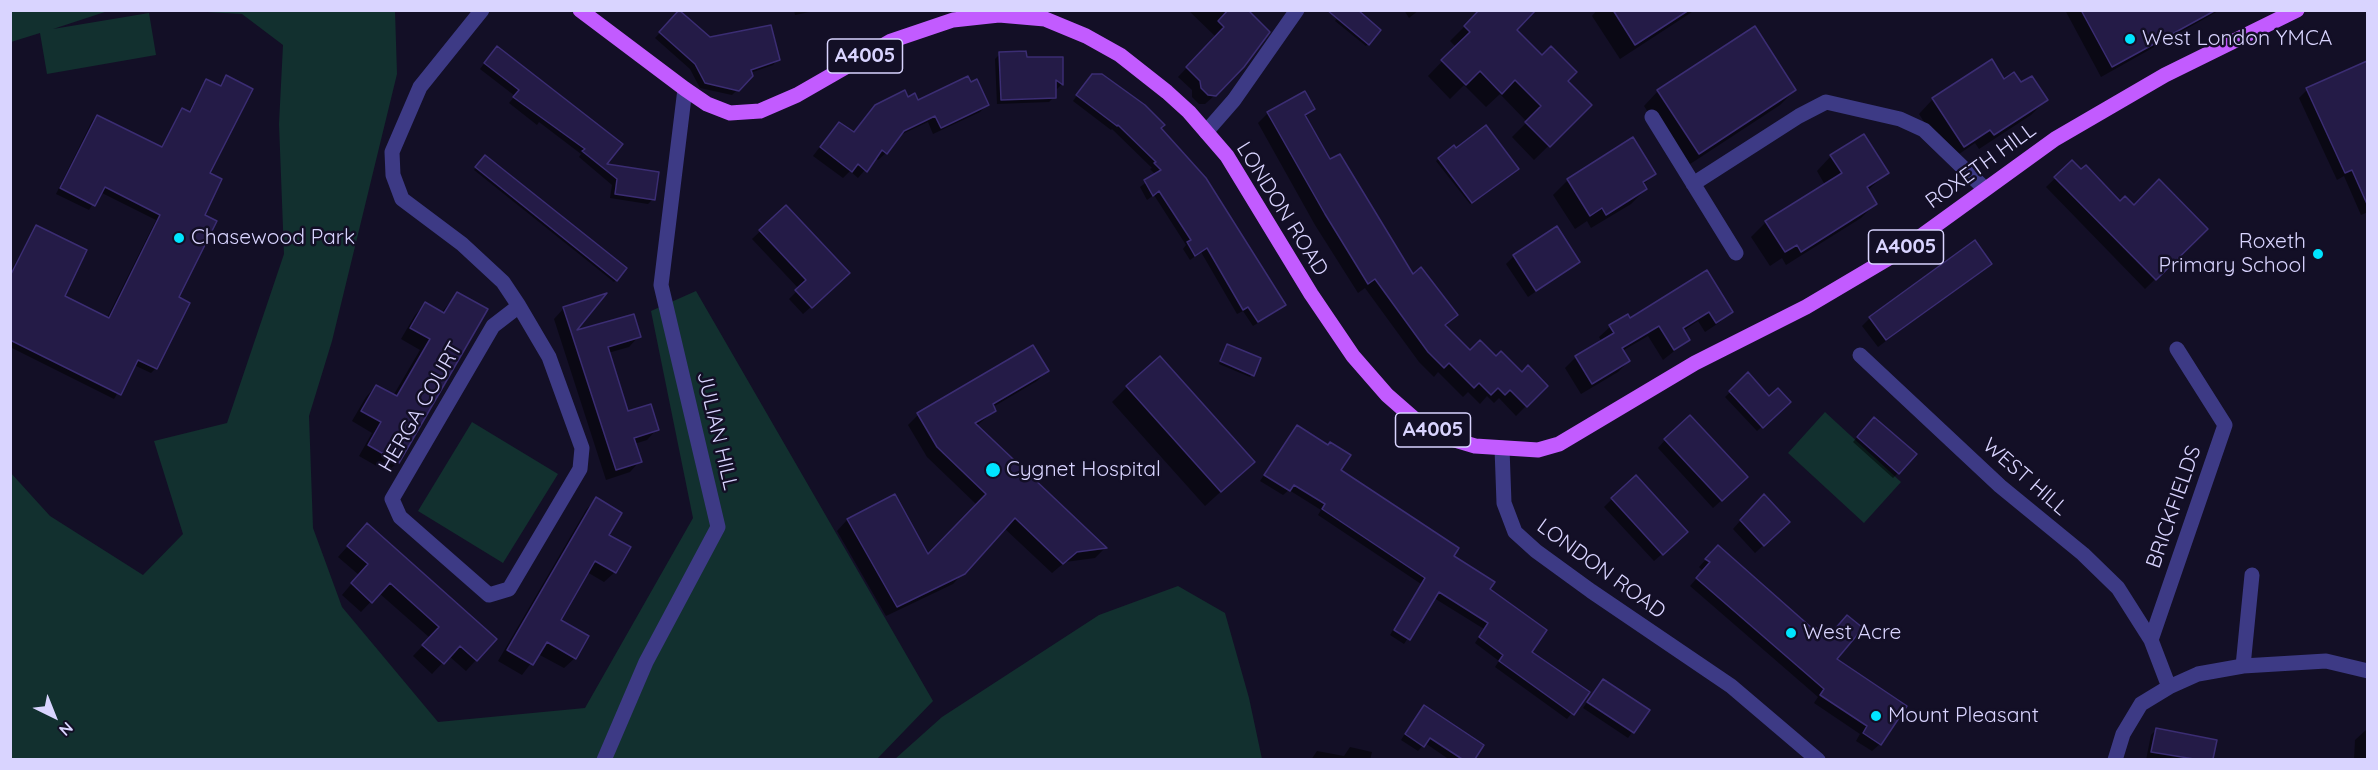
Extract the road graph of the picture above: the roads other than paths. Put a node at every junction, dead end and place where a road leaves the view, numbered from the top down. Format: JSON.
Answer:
{"nodes":[{"id":1,"x":482,"y":10,"type":"edge"},
{"id":2,"x":580,"y":10,"type":"edge"},
{"id":3,"x":1297,"y":10,"type":"edge"},
{"id":4,"x":2297,"y":10,"type":"edge"},
{"id":5,"x":685,"y":89,"type":"junction"},
{"id":6,"x":1652,"y":117,"type":"dead end"},
{"id":7,"x":1206,"y":132,"type":"junction"},
{"id":8,"x":1693,"y":184,"type":"junction"},
{"id":9,"x":1985,"y":189,"type":"junction"},
{"id":10,"x":1736,"y":253,"type":"dead end"},
{"id":11,"x":519,"y":306,"type":"junction"},
{"id":12,"x":2177,"y":349,"type":"dead end"},
{"id":13,"x":1860,"y":355,"type":"dead end"},
{"id":14,"x":1502,"y":448,"type":"junction"},
{"id":15,"x":2252,"y":575,"type":"dead end"},
{"id":16,"x":2151,"y":640,"type":"junction"},
{"id":17,"x":2243,"y":666,"type":"junction"},
{"id":18,"x":2367,"y":671,"type":"edge"},
{"id":19,"x":2169,"y":687,"type":"junction"},
{"id":20,"x":604,"y":759,"type":"edge"},
{"id":21,"x":1818,"y":759,"type":"edge"},
{"id":22,"x":2115,"y":759,"type":"edge"}],
"edges":[{"from":1,"to":11,"type":"street","name":"HERGA COURT"},
{"from":2,"to":5,"type":"main road","number":"A4005"},
{"from":3,"to":7,"type":"street"},
{"from":4,"to":9,"type":"main road","name":"ROXETH HILL","number":"A4005"},
{"from":5,"to":7,"type":"main road","name":"LONDON ROAD","number":"A4005"},
{"from":5,"to":20,"type":"street","name":"JULIAN HILL"},
{"from":6,"to":8,"type":"street"},
{"from":7,"to":14,"type":"main road","name":"LONDON ROAD","number":"A4005"},
{"from":8,"to":9,"type":"street"},
{"from":8,"to":10,"type":"street"},
{"from":9,"to":14,"type":"main road","name":"ROXETH HILL","number":"A4005"},
{"from":11,"to":11,"type":"street","name":"HERGA COURT"},
{"from":12,"to":16,"type":"street","name":"BRICKFIELDS"},
{"from":13,"to":16,"type":"street","name":"WEST HILL"},
{"from":14,"to":21,"type":"street","name":"LONDON ROAD"},
{"from":15,"to":17,"type":"street"},
{"from":16,"to":19,"type":"street"},
{"from":17,"to":18,"type":"street"},
{"from":17,"to":19,"type":"street"},
{"from":19,"to":22,"type":"street"}]}
